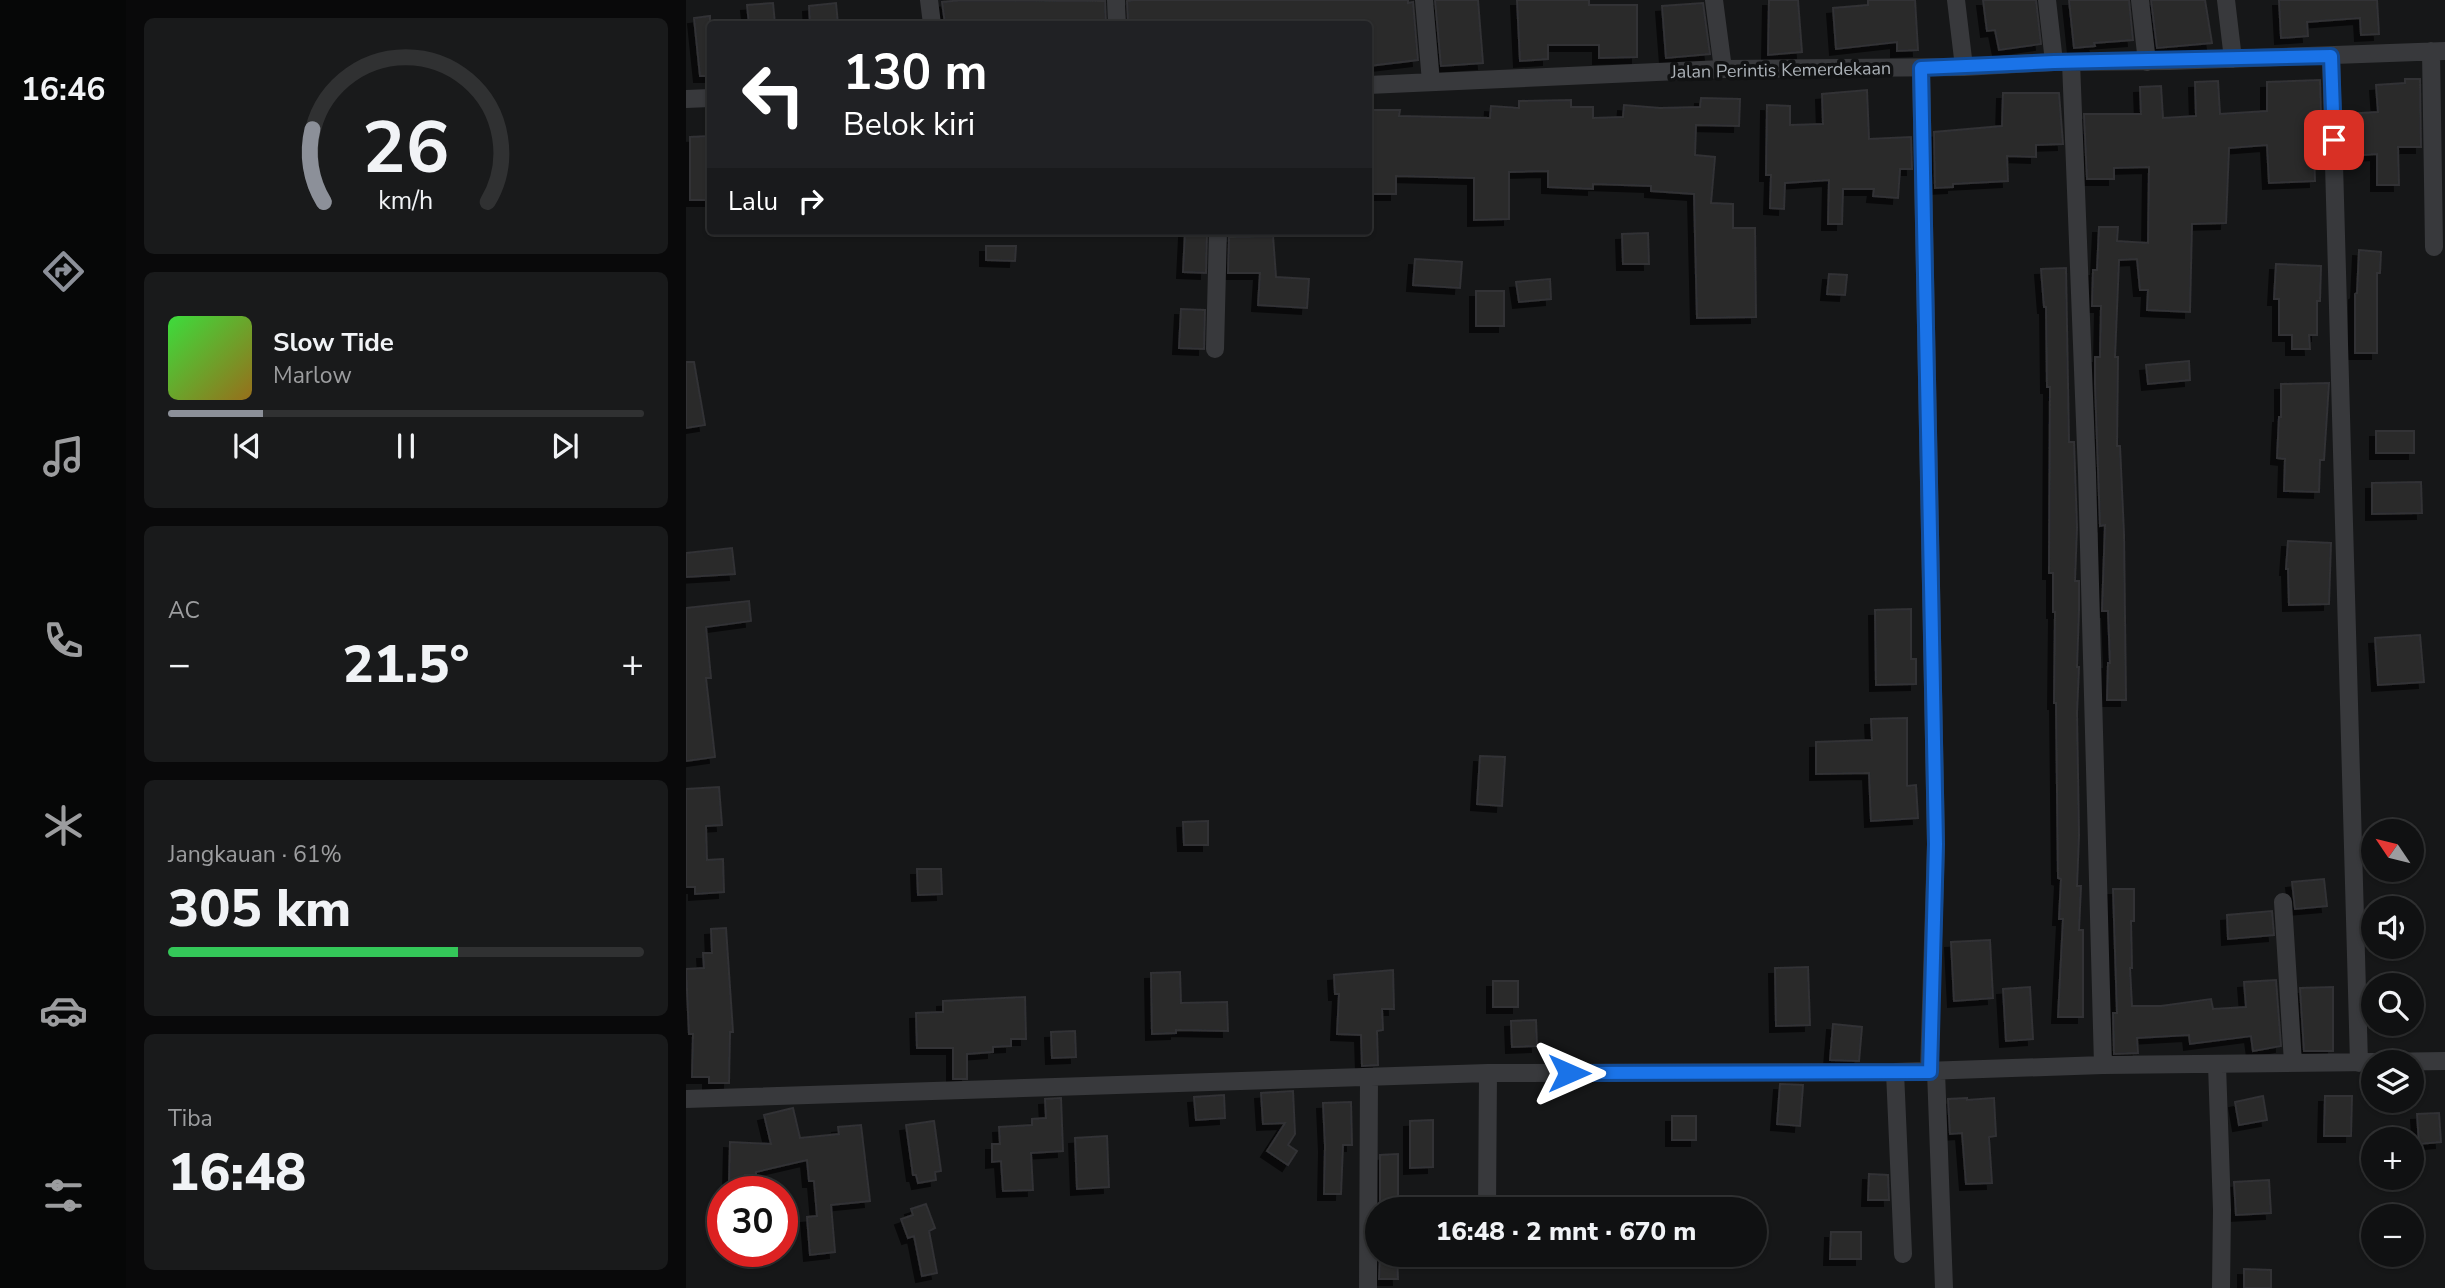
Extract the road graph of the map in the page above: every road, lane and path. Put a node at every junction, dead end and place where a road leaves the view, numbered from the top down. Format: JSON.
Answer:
{"nodes":[{"id":1,"x":929,"y":0,"type":"edge"},
{"id":2,"x":1116,"y":0,"type":"edge"},
{"id":3,"x":1424,"y":0,"type":"edge"},
{"id":4,"x":1714,"y":0,"type":"edge"},
{"id":5,"x":1956,"y":0,"type":"edge"},
{"id":6,"x":2047,"y":0,"type":"edge"},
{"id":7,"x":2140,"y":0,"type":"edge"},
{"id":8,"x":2226,"y":0,"type":"edge"},
{"id":9,"x":932,"y":21,"type":"edge"},
{"id":10,"x":1117,"y":21,"type":"edge"},
{"id":11,"x":2438,"y":51,"type":"edge"},
{"id":12,"x":2331,"y":56,"type":"junction"},
{"id":13,"x":2233,"y":59,"type":"junction"},
{"id":14,"x":2062,"y":62,"type":"junction"},
{"id":15,"x":2147,"y":62,"type":"junction"},
{"id":16,"x":1964,"y":67,"type":"junction"},
{"id":17,"x":1921,"y":68,"type":"junction"},
{"id":18,"x":1723,"y":69,"type":"junction"},
{"id":19,"x":1432,"y":82,"type":"junction"},
{"id":20,"x":1372,"y":85,"type":"edge"},
{"id":21,"x":707,"y":98,"type":"edge"},
{"id":22,"x":686,"y":99,"type":"edge"},
{"id":23,"x":1218,"y":235,"type":"edge"},
{"id":24,"x":2434,"y":247,"type":"dead end"},
{"id":25,"x":1215,"y":349,"type":"dead end"},
{"id":26,"x":2283,"y":902,"type":"dead end"},
{"id":27,"x":2370,"y":1050,"type":"edge"},
{"id":28,"x":2424,"y":1061,"type":"edge"},
{"id":29,"x":2445,"y":1061,"type":"edge"},
{"id":30,"x":2361,"y":1062,"type":"edge"},
{"id":31,"x":2293,"y":1063,"type":"junction"},
{"id":32,"x":2103,"y":1065,"type":"junction"},
{"id":33,"x":2217,"y":1065,"type":"junction"},
{"id":34,"x":1933,"y":1071,"type":"junction"},
{"id":35,"x":1895,"y":1072,"type":"junction"},
{"id":36,"x":1488,"y":1073,"type":"junction"},
{"id":37,"x":1369,"y":1077,"type":"junction"},
{"id":38,"x":686,"y":1099,"type":"edge"},
{"id":39,"x":1487,"y":1197,"type":"edge"},
{"id":40,"x":1903,"y":1254,"type":"dead end"},
{"id":41,"x":1368,"y":1287,"type":"edge"},
{"id":42,"x":1944,"y":1288,"type":"edge"},
{"id":43,"x":2221,"y":1288,"type":"edge"}],
"edges":[{"from":1,"to":9,"type":"street"},
{"from":2,"to":10,"type":"street"},
{"from":3,"to":19,"type":"street"},
{"from":4,"to":18,"type":"street"},
{"from":5,"to":16,"type":"street"},
{"from":6,"to":14,"type":"street"},
{"from":7,"to":15,"type":"street"},
{"from":8,"to":13,"type":"street"},
{"from":11,"to":12,"type":"street","name":"Jalan Perintis Kemerdekaan"},
{"from":11,"to":24,"type":"street"},
{"from":12,"to":13,"type":"street","name":"Jalan Perintis Kemerdekaan"},
{"from":12,"to":27,"type":"street"},
{"from":13,"to":15,"type":"street","name":"Jalan Perintis Kemerdekaan"},
{"from":14,"to":15,"type":"street","name":"Jalan Perintis Kemerdekaan"},
{"from":14,"to":16,"type":"street","name":"Jalan Perintis Kemerdekaan"},
{"from":14,"to":32,"type":"street"},
{"from":16,"to":17,"type":"street","name":"Jalan Perintis Kemerdekaan"},
{"from":17,"to":18,"type":"street","name":"Jalan Perintis Kemerdekaan"},
{"from":17,"to":34,"type":"street"},
{"from":18,"to":19,"type":"street","name":"Jalan Perintis Kemerdekaan"},
{"from":19,"to":20,"type":"street","name":"Jalan Perintis Kemerdekaan"},
{"from":21,"to":22,"type":"street"},
{"from":23,"to":25,"type":"street"},
{"from":26,"to":31,"type":"street"},
{"from":28,"to":29,"type":"street"},
{"from":30,"to":31,"type":"street"},
{"from":31,"to":33,"type":"street"},
{"from":32,"to":33,"type":"street"},
{"from":32,"to":34,"type":"street"},
{"from":33,"to":43,"type":"street"},
{"from":34,"to":35,"type":"street"},
{"from":34,"to":42,"type":"street"},
{"from":35,"to":36,"type":"street"},
{"from":35,"to":40,"type":"street"},
{"from":36,"to":37,"type":"street"},
{"from":36,"to":39,"type":"street"},
{"from":37,"to":38,"type":"street"},
{"from":37,"to":41,"type":"street"}]}
